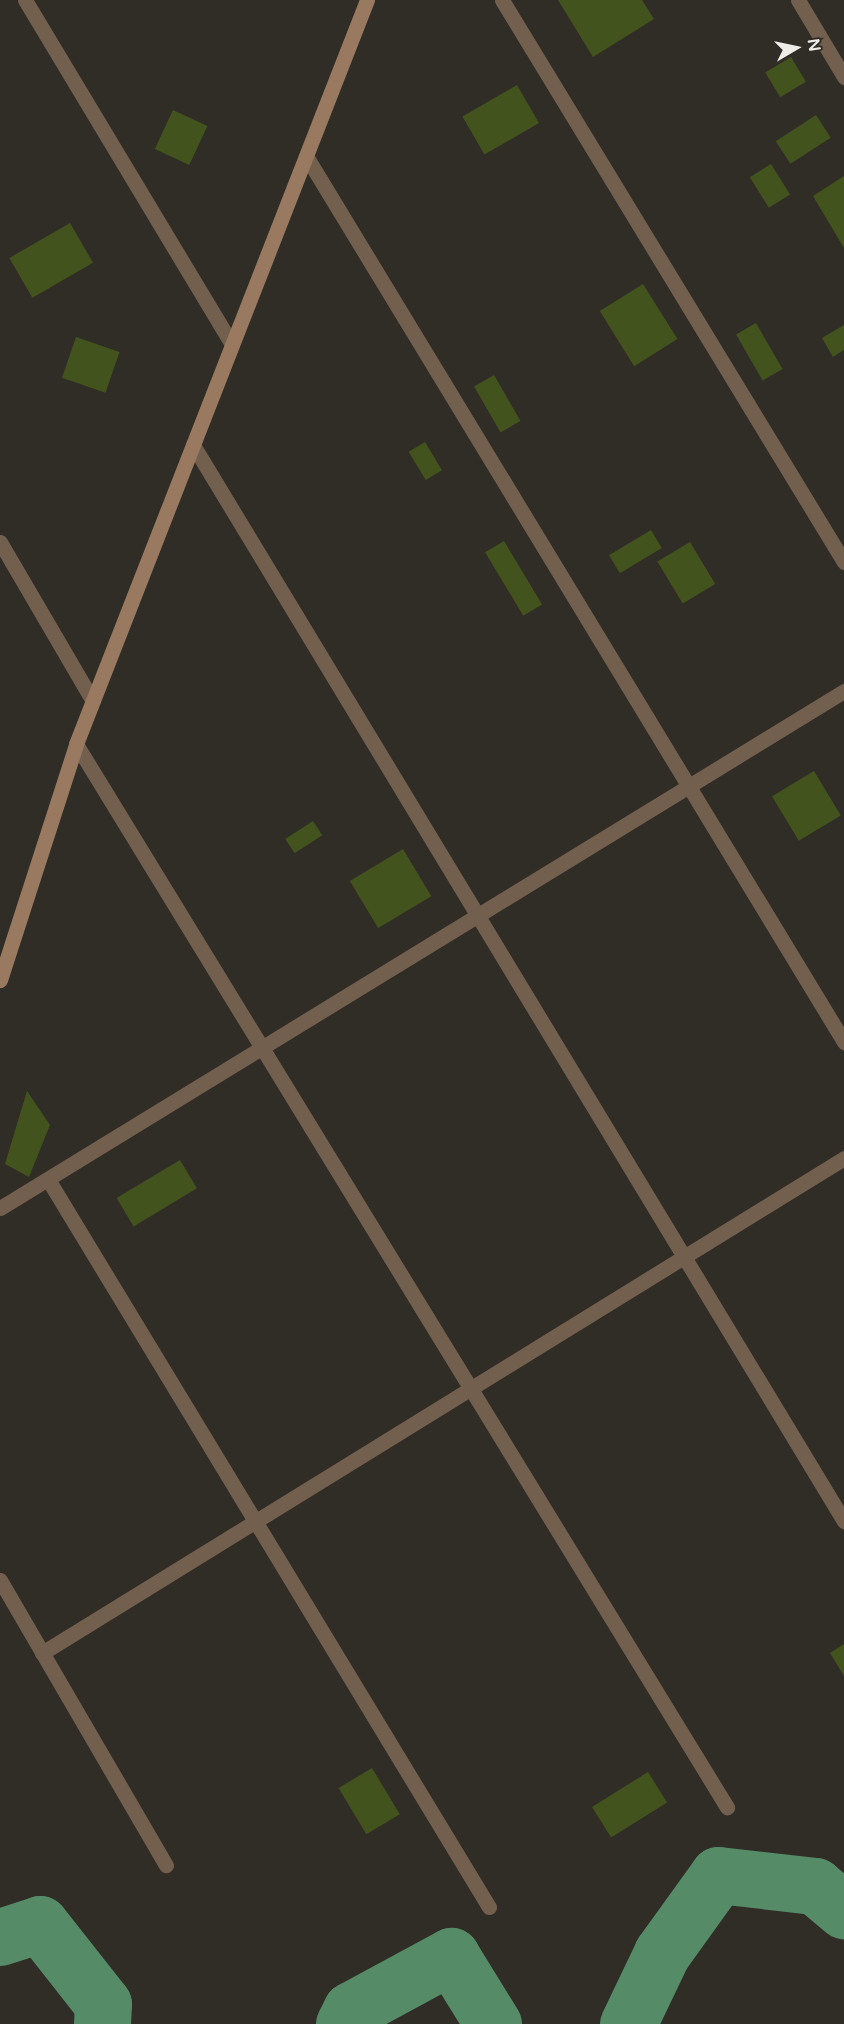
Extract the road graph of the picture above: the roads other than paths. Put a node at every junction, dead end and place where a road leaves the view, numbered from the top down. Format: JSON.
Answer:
{"nodes":[{"id":1,"x":25,"y":0,"type":"edge"},
{"id":2,"x":367,"y":0,"type":"edge"},
{"id":3,"x":502,"y":0,"type":"edge"},
{"id":4,"x":798,"y":0,"type":"edge"},
{"id":5,"x":844,"y":77,"type":"edge"},
{"id":6,"x":306,"y":156,"type":"junction"},
{"id":7,"x":232,"y":344,"type":"junction"},
{"id":8,"x":193,"y":445,"type":"junction"},
{"id":9,"x":0,"y":542,"type":"edge"},
{"id":10,"x":844,"y":562,"type":"edge"},
{"id":11,"x":844,"y":691,"type":"edge"},
{"id":12,"x":93,"y":701,"type":"junction"},
{"id":13,"x":76,"y":744,"type":"junction"},
{"id":14,"x":689,"y":787,"type":"junction"},
{"id":15,"x":478,"y":916,"type":"junction"},
{"id":16,"x":0,"y":980,"type":"edge"},
{"id":17,"x":844,"y":1041,"type":"edge"},
{"id":18,"x":263,"y":1049,"type":"junction"},
{"id":19,"x":844,"y":1158,"type":"edge"},
{"id":20,"x":49,"y":1181,"type":"junction"},
{"id":21,"x":0,"y":1208,"type":"edge"},
{"id":22,"x":684,"y":1257,"type":"junction"},
{"id":23,"x":470,"y":1388,"type":"junction"},
{"id":24,"x":255,"y":1521,"type":"junction"},
{"id":25,"x":844,"y":1521,"type":"edge"},
{"id":26,"x":0,"y":1580,"type":"edge"},
{"id":27,"x":42,"y":1653,"type":"junction"},
{"id":28,"x":727,"y":1807,"type":"dead end"},
{"id":29,"x":166,"y":1865,"type":"dead end"},
{"id":30,"x":489,"y":1907,"type":"dead end"}],
"edges":[{"from":1,"to":7,"type":"street"},
{"from":2,"to":6,"type":"street"},
{"from":3,"to":10,"type":"street"},
{"from":4,"to":5,"type":"street"},
{"from":6,"to":7,"type":"street"},
{"from":6,"to":14,"type":"street"},
{"from":7,"to":8,"type":"street"},
{"from":8,"to":12,"type":"street"},
{"from":8,"to":15,"type":"street"},
{"from":9,"to":12,"type":"street"},
{"from":11,"to":14,"type":"street"},
{"from":12,"to":13,"type":"street"},
{"from":13,"to":16,"type":"street"},
{"from":13,"to":18,"type":"street"},
{"from":14,"to":15,"type":"street"},
{"from":14,"to":17,"type":"street"},
{"from":15,"to":18,"type":"street"},
{"from":15,"to":22,"type":"street"},
{"from":18,"to":20,"type":"street"},
{"from":18,"to":23,"type":"street"},
{"from":19,"to":22,"type":"street"},
{"from":20,"to":21,"type":"street"},
{"from":20,"to":24,"type":"street"},
{"from":22,"to":23,"type":"street"},
{"from":22,"to":25,"type":"street"},
{"from":23,"to":24,"type":"street"},
{"from":23,"to":28,"type":"street"},
{"from":24,"to":27,"type":"street"},
{"from":24,"to":30,"type":"street"},
{"from":26,"to":27,"type":"street"},
{"from":27,"to":29,"type":"street"}]}
